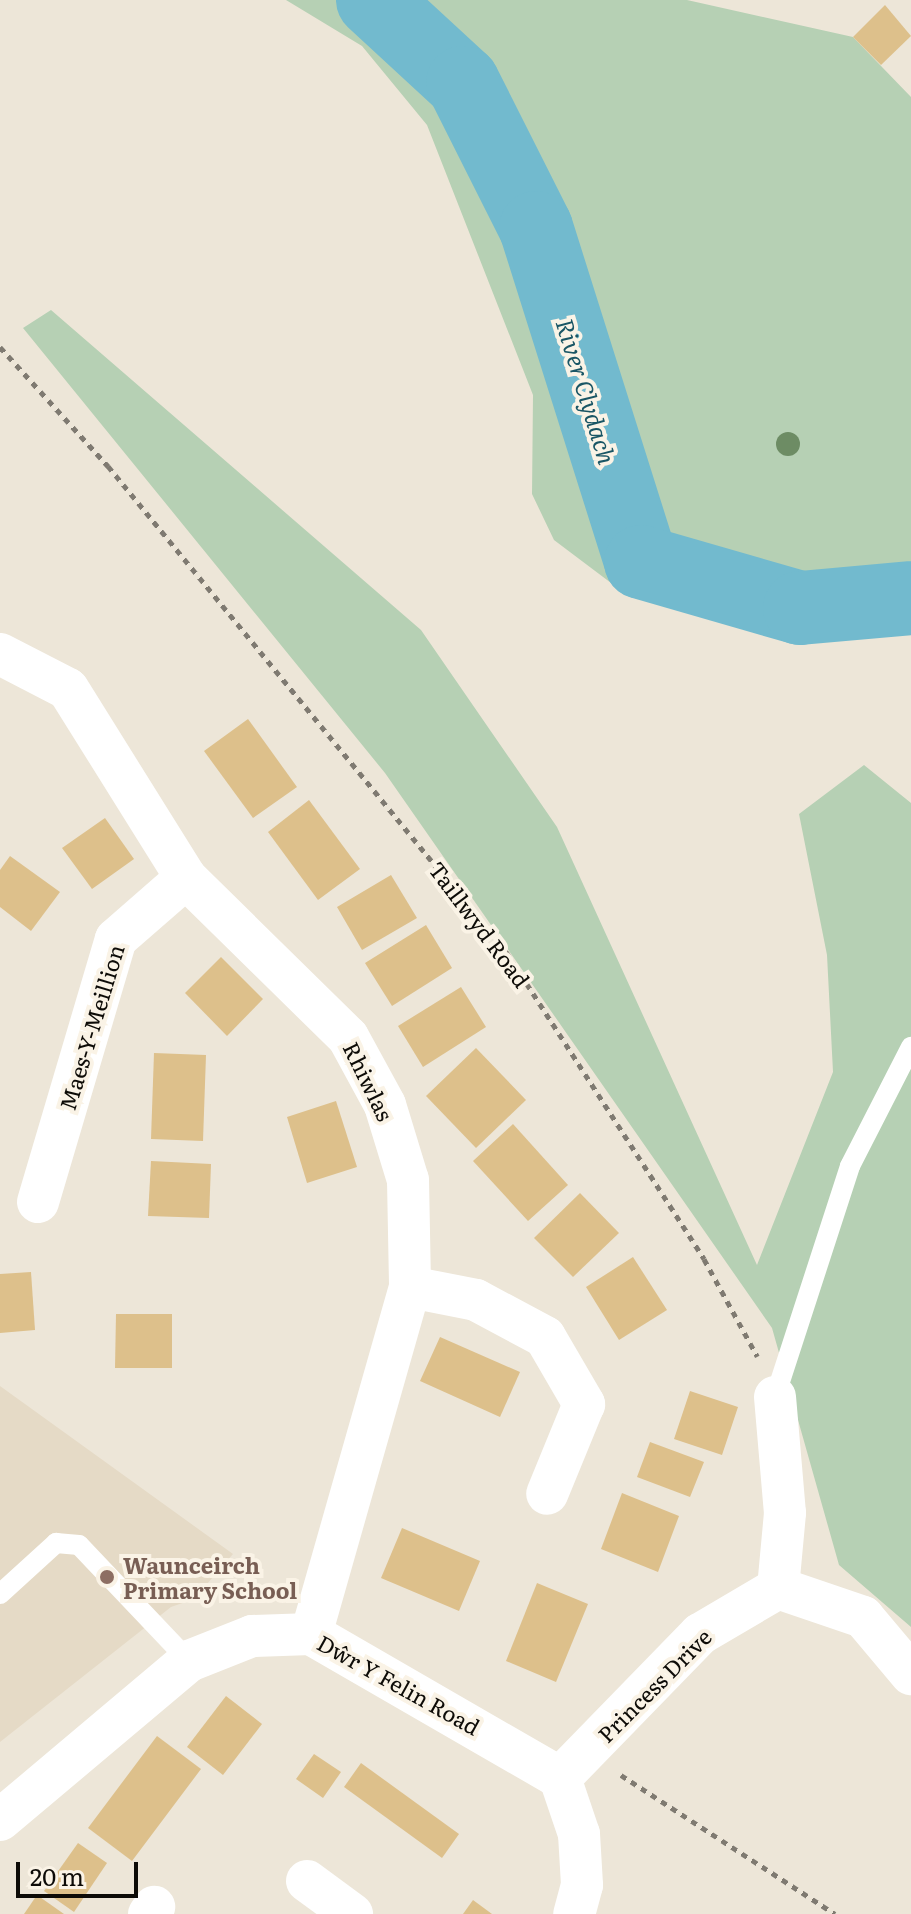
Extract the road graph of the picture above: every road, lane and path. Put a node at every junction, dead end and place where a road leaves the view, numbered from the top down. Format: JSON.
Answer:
{"nodes":[{"id":1,"x":0,"y":347,"type":"edge"},
{"id":2,"x":0,"y":654,"type":"edge"},
{"id":3,"x":186,"y":878,"type":"junction"},
{"id":4,"x":911,"y":1047,"type":"edge"},
{"id":5,"x":38,"y":1202,"type":"dead end"},
{"id":6,"x":410,"y":1287,"type":"junction"},
{"id":7,"x":775,"y":1397,"type":"junction"},
{"id":8,"x":547,"y":1494,"type":"dead end"},
{"id":9,"x":778,"y":1588,"type":"junction"},
{"id":10,"x":0,"y":1594,"type":"edge"},
{"id":11,"x":311,"y":1634,"type":"junction"},
{"id":12,"x":189,"y":1661,"type":"junction"},
{"id":13,"x":911,"y":1674,"type":"edge"},
{"id":14,"x":573,"y":1765,"type":"junction"},
{"id":15,"x":0,"y":1820,"type":"edge"},
{"id":16,"x":307,"y":1881,"type":"dead end"},
{"id":17,"x":351,"y":1914,"type":"edge"},
{"id":18,"x":574,"y":1914,"type":"edge"},
{"id":19,"x":835,"y":1914,"type":"edge"}],
"edges":[{"from":1,"to":7,"type":"path","name":"Taillwyd Road"},
{"from":2,"to":3,"type":"street","name":"Rhiwlas"},
{"from":3,"to":5,"type":"street","name":"Maes-Y-Meillion"},
{"from":3,"to":6,"type":"street","name":"Rhiwlas"},
{"from":4,"to":7,"type":"lane"},
{"from":6,"to":8,"type":"street"},
{"from":6,"to":11,"type":"street","name":"Rhiwlas"},
{"from":7,"to":9,"type":"street"},
{"from":9,"to":13,"type":"street"},
{"from":9,"to":14,"type":"street","name":"Princess Drive"},
{"from":10,"to":12,"type":"lane"},
{"from":11,"to":12,"type":"street","name":"Dŵr Y Felin Road"},
{"from":11,"to":14,"type":"street","name":"Dŵr Y Felin Road"},
{"from":12,"to":15,"type":"street","name":"Dŵr Y Felin Road"},
{"from":14,"to":18,"type":"street"},
{"from":14,"to":19,"type":"path"},
{"from":16,"to":17,"type":"street"}]}
